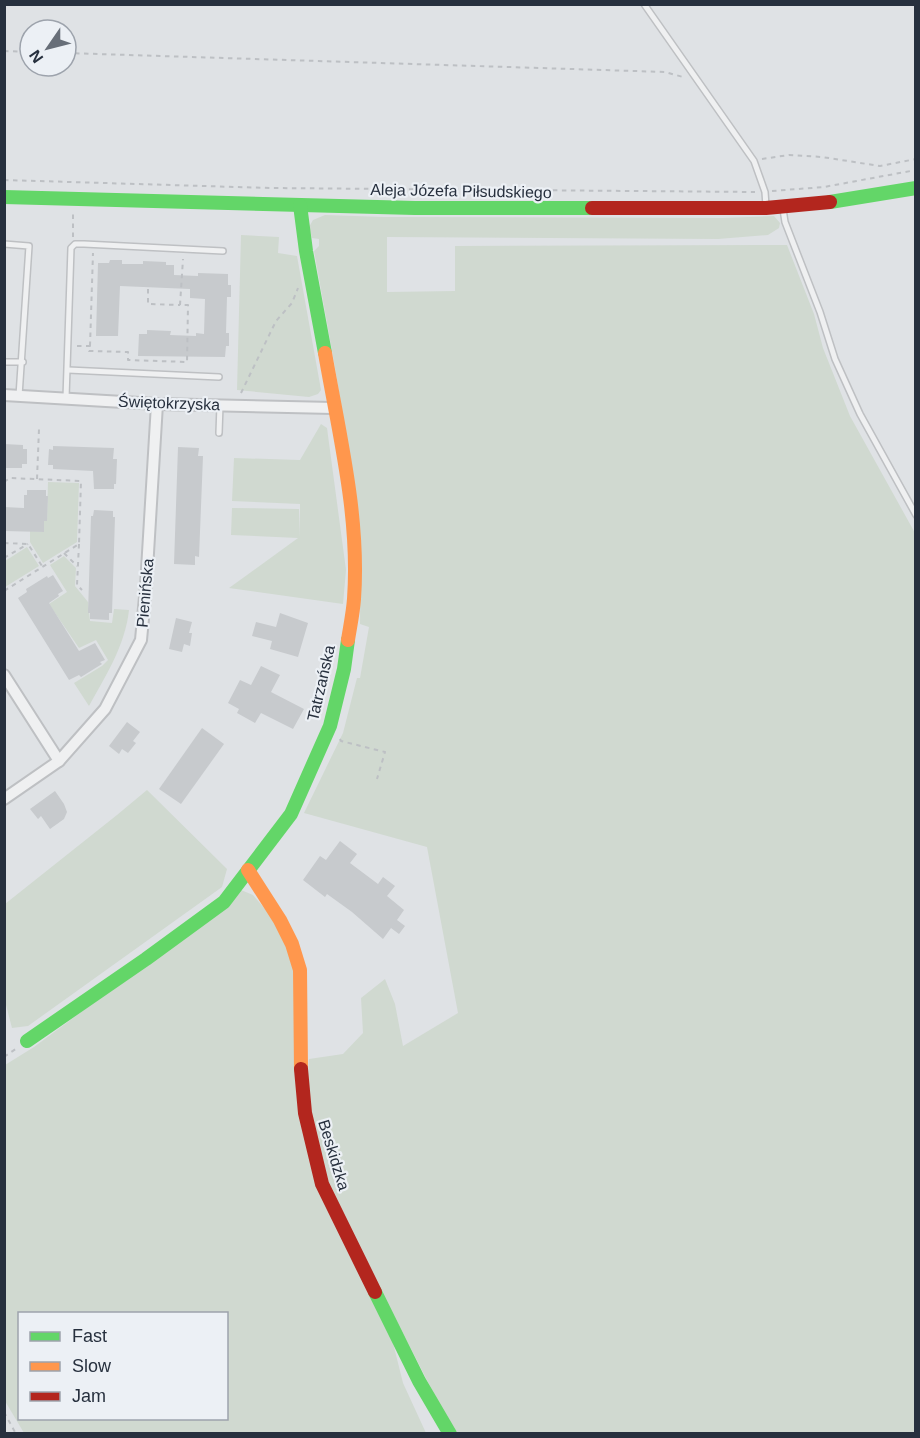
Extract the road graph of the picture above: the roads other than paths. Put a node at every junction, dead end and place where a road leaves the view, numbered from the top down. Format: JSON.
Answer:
{"nodes":[{"id":1,"x":644,"y":4,"type":"edge"},
{"id":2,"x":915,"y":188,"type":"edge"},
{"id":3,"x":4,"y":197,"type":"edge"},
{"id":4,"x":300,"y":205,"type":"junction"},
{"id":5,"x":783,"y":207,"type":"junction"},
{"id":6,"x":766,"y":208,"type":"junction"},
{"id":7,"x":4,"y":244,"type":"edge"},
{"id":8,"x":223,"y":251,"type":"dead end"},
{"id":9,"x":4,"y":362,"type":"edge"},
{"id":10,"x":23,"y":362,"type":"junction"},
{"id":11,"x":68,"y":370,"type":"junction"},
{"id":12,"x":219,"y":377,"type":"dead end"},
{"id":13,"x":4,"y":395,"type":"edge"},
{"id":14,"x":20,"y":396,"type":"junction"},
{"id":15,"x":66,"y":398,"type":"junction"},
{"id":16,"x":157,"y":404,"type":"junction"},
{"id":17,"x":220,"y":405,"type":"junction"},
{"id":18,"x":333,"y":408,"type":"junction"},
{"id":19,"x":219,"y":433,"type":"dead end"},
{"id":20,"x":915,"y":515,"type":"edge"},
{"id":21,"x":4,"y":675,"type":"edge"},
{"id":22,"x":59,"y":761,"type":"junction"},
{"id":23,"x":4,"y":799,"type":"edge"},
{"id":24,"x":248,"y":870,"type":"junction"},
{"id":25,"x":27,"y":1041,"type":"dead end"},
{"id":26,"x":450,"y":1434,"type":"edge"}],
"edges":[{"from":1,"to":6,"type":"lane"},
{"from":2,"to":5,"type":"street","name":"Aleja Józefa Piłsudskiego"},
{"from":3,"to":4,"type":"street","name":"Aleja Józefa Piłsudskiego"},
{"from":4,"to":6,"type":"street","name":"Aleja Józefa Piłsudskiego"},
{"from":4,"to":18,"type":"street","name":"Tatrzańska"},
{"from":5,"to":6,"type":"street","name":"Aleja Józefa Piłsudskiego"},
{"from":5,"to":20,"type":"lane"},
{"from":7,"to":10,"type":"lane"},
{"from":8,"to":11,"type":"lane"},
{"from":9,"to":10,"type":"lane"},
{"from":10,"to":14,"type":"lane"},
{"from":11,"to":12,"type":"lane"},
{"from":11,"to":15,"type":"lane"},
{"from":13,"to":14,"type":"street","name":"Świętokrzyska"},
{"from":14,"to":15,"type":"street","name":"Świętokrzyska"},
{"from":15,"to":16,"type":"street","name":"Świętokrzyska"},
{"from":16,"to":17,"type":"street","name":"Świętokrzyska"},
{"from":16,"to":22,"type":"street","name":"Pienińska"},
{"from":17,"to":18,"type":"street","name":"Świętokrzyska"},
{"from":17,"to":19,"type":"lane"},
{"from":18,"to":24,"type":"street","name":"Tatrzańska"},
{"from":21,"to":22,"type":"street"},
{"from":22,"to":23,"type":"street","name":"Pienińska"},
{"from":24,"to":25,"type":"street","name":"Tatrzańska"},
{"from":24,"to":26,"type":"street","name":"Beskidzka"}]}
